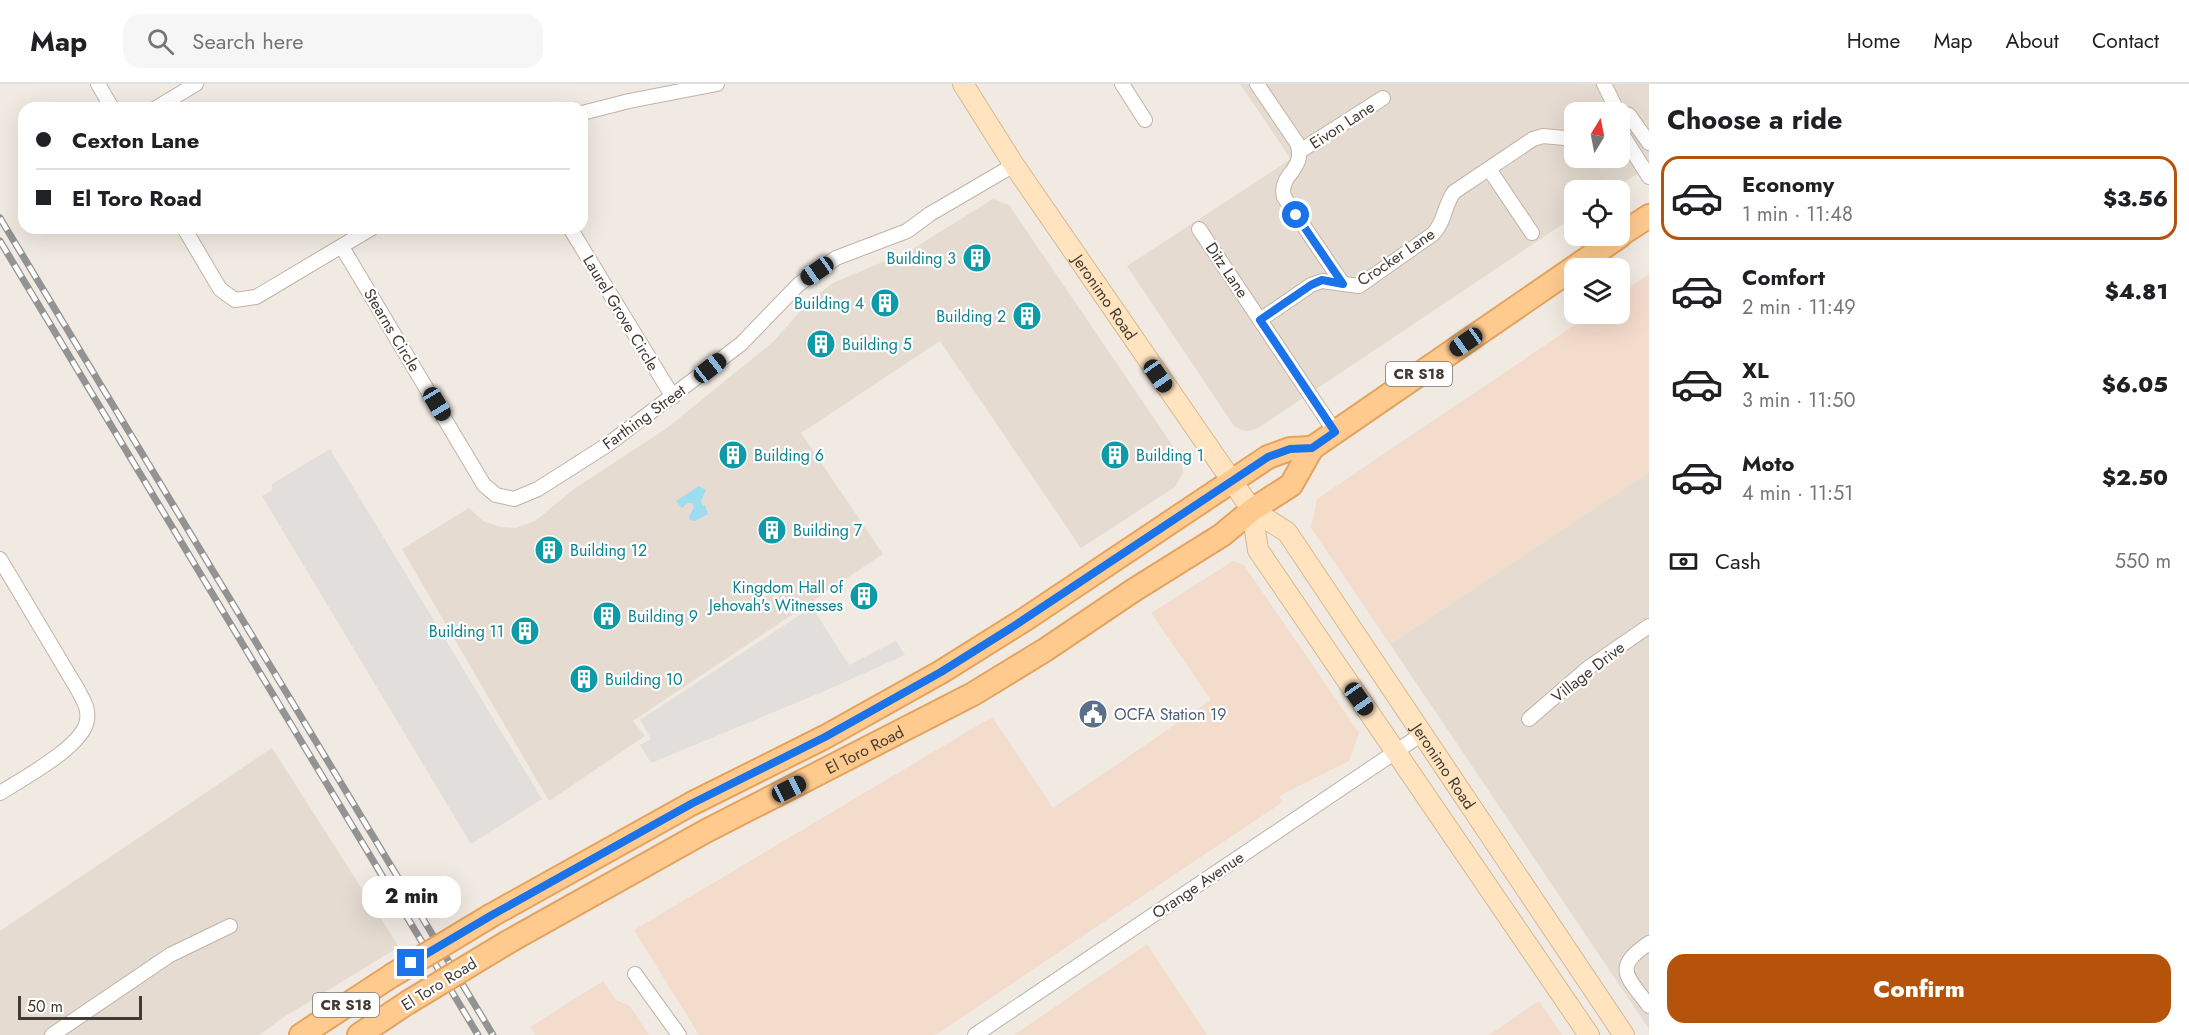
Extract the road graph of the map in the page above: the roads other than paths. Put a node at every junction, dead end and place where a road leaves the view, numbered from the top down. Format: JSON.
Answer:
{"nodes":[{"id":1,"x":98,"y":84,"type":"edge"},
{"id":2,"x":196,"y":84,"type":"edge"},
{"id":3,"x":717,"y":84,"type":"edge"},
{"id":4,"x":963,"y":84,"type":"edge"},
{"id":5,"x":1122,"y":84,"type":"edge"},
{"id":6,"x":1257,"y":84,"type":"edge"},
{"id":7,"x":1610,"y":86,"type":"edge"},
{"id":8,"x":1383,"y":98,"type":"dead end"},
{"id":9,"x":108,"y":102,"type":"edge"},
{"id":10,"x":166,"y":102,"type":"edge"},
{"id":11,"x":1614,"y":102,"type":"edge"},
{"id":12,"x":588,"y":111,"type":"edge"},
{"id":13,"x":1630,"y":116,"type":"edge"},
{"id":14,"x":1145,"y":120,"type":"dead end"},
{"id":15,"x":1564,"y":138,"type":"edge"},
{"id":16,"x":1649,"y":143,"type":"edge"},
{"id":17,"x":1630,"y":147,"type":"edge"},
{"id":18,"x":1300,"y":151,"type":"junction"},
{"id":19,"x":1014,"y":165,"type":"junction"},
{"id":20,"x":1490,"y":169,"type":"junction"},
{"id":21,"x":1649,"y":177,"type":"edge"},
{"id":22,"x":1649,"y":216,"type":"edge"},
{"id":23,"x":1630,"y":228,"type":"edge"},
{"id":24,"x":1199,"y":229,"type":"dead end"},
{"id":25,"x":1532,"y":233,"type":"dead end"},
{"id":26,"x":188,"y":234,"type":"edge"},
{"id":27,"x":363,"y":234,"type":"edge"},
{"id":28,"x":574,"y":234,"type":"edge"},
{"id":29,"x":1604,"y":246,"type":"edge"},
{"id":30,"x":342,"y":247,"type":"junction"},
{"id":31,"x":1343,"y":284,"type":"junction"},
{"id":32,"x":1260,"y":320,"type":"junction"},
{"id":33,"x":673,"y":397,"type":"junction"},
{"id":34,"x":1335,"y":432,"type":"junction"},
{"id":35,"x":1312,"y":448,"type":"junction"},
{"id":36,"x":1232,"y":481,"type":"junction"},
{"id":37,"x":505,"y":498,"type":"joint"},
{"id":38,"x":1252,"y":510,"type":"junction"},
{"id":39,"x":0,"y":559,"type":"edge"},
{"id":40,"x":1649,"y":626,"type":"edge"},
{"id":41,"x":1529,"y":719,"type":"dead end"},
{"id":42,"x":1422,"y":734,"type":"junction"},
{"id":43,"x":1396,"y":751,"type":"junction"},
{"id":44,"x":0,"y":793,"type":"edge"},
{"id":45,"x":230,"y":926,"type":"dead end"},
{"id":46,"x":1649,"y":943,"type":"edge"},
{"id":47,"x":635,"y":974,"type":"dead end"},
{"id":48,"x":1649,"y":1006,"type":"edge"},
{"id":49,"x":52,"y":1035,"type":"edge"},
{"id":50,"x":301,"y":1035,"type":"edge"},
{"id":51,"x":359,"y":1035,"type":"edge"},
{"id":52,"x":680,"y":1035,"type":"edge"},
{"id":53,"x":975,"y":1035,"type":"edge"},
{"id":54,"x":1589,"y":1035,"type":"edge"},
{"id":55,"x":1624,"y":1035,"type":"edge"}],
"edges":[{"from":1,"to":9,"type":"street"},
{"from":2,"to":10,"type":"street"},
{"from":3,"to":12,"type":"street"},
{"from":4,"to":19,"type":"main road","name":"Jeronimo Road"},
{"from":5,"to":14,"type":"street"},
{"from":6,"to":18,"type":"street"},
{"from":7,"to":11,"type":"street"},
{"from":8,"to":18,"type":"street","name":"Eivon Lane"},
{"from":13,"to":16,"type":"street"},
{"from":15,"to":20,"type":"street","name":"Crocker Lane"},
{"from":17,"to":21,"type":"street"},
{"from":18,"to":31,"type":"street"},
{"from":19,"to":33,"type":"street","name":"Farthing Street"},
{"from":19,"to":36,"type":"main road","name":"Jeronimo Road"},
{"from":20,"to":25,"type":"street"},
{"from":20,"to":31,"type":"street","name":"Crocker Lane"},
{"from":22,"to":23,"type":"main road","name":"El Toro Road","number":"CR S18"},
{"from":24,"to":32,"type":"street","name":"Ditz Lane"},
{"from":26,"to":30,"type":"street"},
{"from":27,"to":30,"type":"street"},
{"from":28,"to":33,"type":"street","name":"Laurel Grove Circle"},
{"from":29,"to":34,"type":"main road","name":"El Toro Road","number":"CR S18"},
{"from":30,"to":37,"type":"street","name":"Stearns Circle"},
{"from":31,"to":32,"type":"street","name":"Crocker Lane"},
{"from":32,"to":34,"type":"street","name":"Ditz Lane"},
{"from":33,"to":37,"type":"street","name":"Farthing Street"},
{"from":34,"to":35,"type":"main road","name":"El Toro Road","number":"CR S18"},
{"from":35,"to":36,"type":"main road","name":"El Toro Road"},
{"from":35,"to":38,"type":"main road","name":"El Toro Road","number":"CR S18"},
{"from":36,"to":38,"type":"main road","name":"Jeronimo Road"},
{"from":36,"to":50,"type":"main road","name":"El Toro Road","number":"CR S18","bridge":true},
{"from":38,"to":42,"type":"main road","name":"Jeronimo Road"},
{"from":38,"to":43,"type":"main road","name":"Jeronimo Road"},
{"from":38,"to":51,"type":"main road","name":"El Toro Road","number":"CR S18","bridge":true},
{"from":39,"to":44,"type":"street"},
{"from":40,"to":41,"type":"street","name":"Village Drive"},
{"from":42,"to":43,"type":"street","name":"Orange Avenue"},
{"from":42,"to":55,"type":"main road","name":"Jeronimo Road"},
{"from":43,"to":53,"type":"street","name":"Orange Avenue"},
{"from":43,"to":54,"type":"main road","name":"Jeronimo Road"},
{"from":45,"to":49,"type":"street"},
{"from":46,"to":48,"type":"street"},
{"from":47,"to":52,"type":"street"}]}
